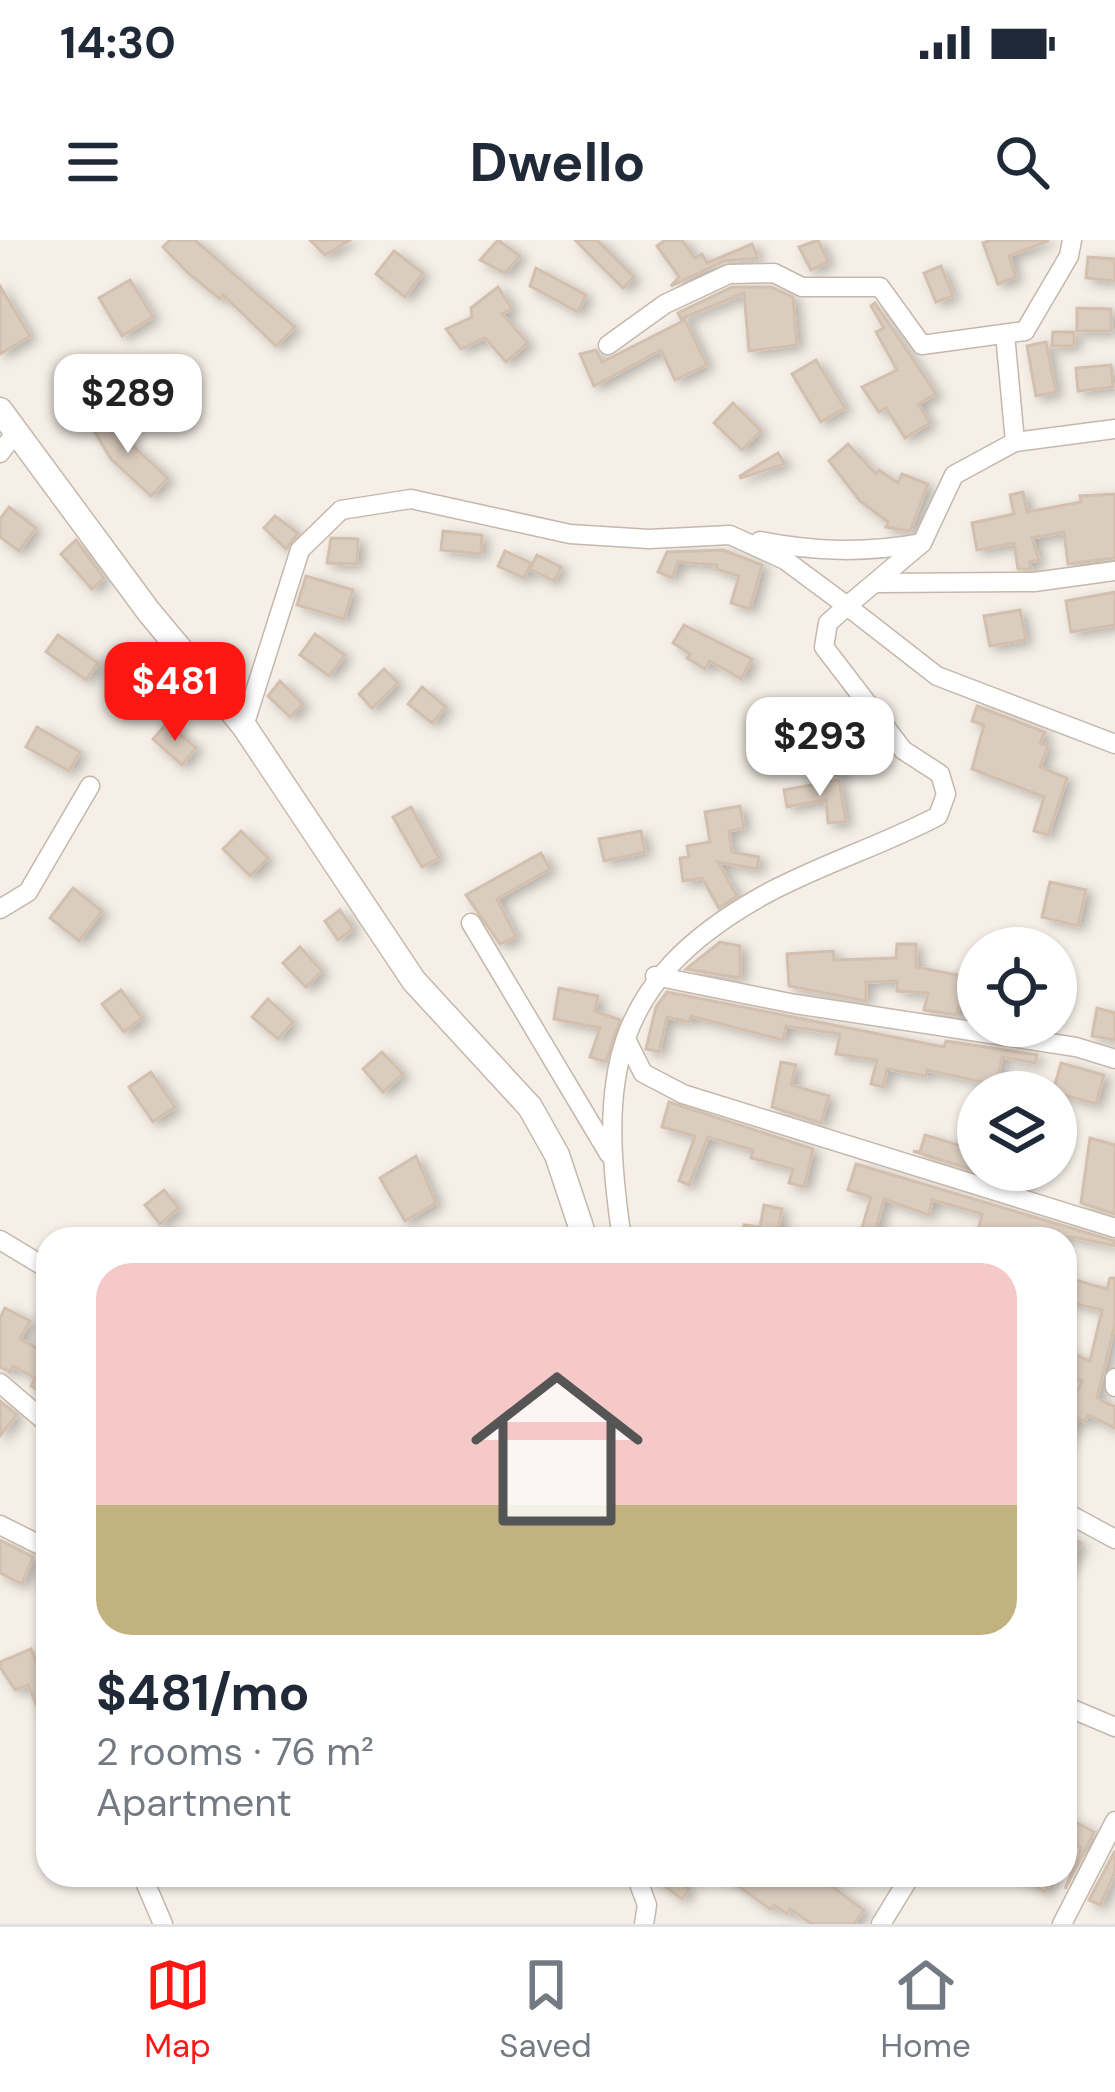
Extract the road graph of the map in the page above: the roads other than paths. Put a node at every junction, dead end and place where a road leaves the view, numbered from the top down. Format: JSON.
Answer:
{"nodes":[{"id":1,"x":1072,"y":240,"type":"edge"},
{"id":2,"x":1006,"y":334,"type":"junction"},
{"id":3,"x":608,"y":345,"type":"dead end"},
{"id":4,"x":0,"y":410,"type":"edge"},
{"id":5,"x":1115,"y":429,"type":"edge"},
{"id":6,"x":16,"y":432,"type":"junction"},
{"id":7,"x":1015,"y":442,"type":"junction"},
{"id":8,"x":0,"y":453,"type":"edge"},
{"id":9,"x":730,"y":535,"type":"junction"},
{"id":10,"x":922,"y":543,"type":"junction"},
{"id":11,"x":1115,"y":571,"type":"edge"},
{"id":12,"x":878,"y":583,"type":"junction"},
{"id":13,"x":847,"y":607,"type":"junction"},
{"id":14,"x":244,"y":726,"type":"junction"},
{"id":15,"x":1115,"y":744,"type":"edge"},
{"id":16,"x":90,"y":786,"type":"dead end"},
{"id":17,"x":0,"y":910,"type":"edge"},
{"id":18,"x":472,"y":923,"type":"dead end"},
{"id":19,"x":655,"y":976,"type":"junction"},
{"id":20,"x":628,"y":1043,"type":"junction"},
{"id":21,"x":1115,"y":1059,"type":"edge"},
{"id":22,"x":609,"y":1154,"type":"junction"},
{"id":23,"x":582,"y":1227,"type":"edge"},
{"id":24,"x":620,"y":1227,"type":"edge"},
{"id":25,"x":1115,"y":1228,"type":"edge"},
{"id":26,"x":0,"y":1240,"type":"edge"},
{"id":27,"x":36,"y":1262,"type":"edge"},
{"id":28,"x":0,"y":1383,"type":"edge"},
{"id":29,"x":36,"y":1414,"type":"edge"},
{"id":30,"x":1077,"y":1518,"type":"edge"},
{"id":31,"x":0,"y":1525,"type":"edge"},
{"id":32,"x":1115,"y":1539,"type":"edge"},
{"id":33,"x":36,"y":1543,"type":"edge"},
{"id":34,"x":1077,"y":1711,"type":"edge"},
{"id":35,"x":1115,"y":1727,"type":"edge"},
{"id":36,"x":1115,"y":1821,"type":"edge"},
{"id":37,"x":147,"y":1887,"type":"edge"},
{"id":38,"x":640,"y":1887,"type":"edge"},
{"id":39,"x":903,"y":1887,"type":"edge"},
{"id":40,"x":164,"y":1924,"type":"edge"},
{"id":41,"x":644,"y":1924,"type":"edge"},
{"id":42,"x":881,"y":1924,"type":"edge"},
{"id":43,"x":1062,"y":1924,"type":"edge"}],
"edges":[{"from":1,"to":2,"type":"street"},
{"from":2,"to":3,"type":"street"},
{"from":2,"to":7,"type":"street"},
{"from":4,"to":6,"type":"street"},
{"from":5,"to":7,"type":"street"},
{"from":6,"to":8,"type":"street"},
{"from":6,"to":14,"type":"street"},
{"from":7,"to":10,"type":"street"},
{"from":9,"to":10,"type":"street"},
{"from":9,"to":13,"type":"street"},
{"from":9,"to":14,"type":"street"},
{"from":10,"to":12,"type":"street"},
{"from":11,"to":12,"type":"street"},
{"from":12,"to":13,"type":"street"},
{"from":13,"to":15,"type":"street"},
{"from":13,"to":19,"type":"street"},
{"from":14,"to":23,"type":"street"},
{"from":16,"to":17,"type":"street"},
{"from":18,"to":22,"type":"street"},
{"from":19,"to":20,"type":"street"},
{"from":19,"to":21,"type":"street"},
{"from":20,"to":22,"type":"street"},
{"from":20,"to":25,"type":"street"},
{"from":22,"to":24,"type":"street"},
{"from":26,"to":27,"type":"street"},
{"from":28,"to":29,"type":"street"},
{"from":30,"to":32,"type":"street"},
{"from":31,"to":33,"type":"street"},
{"from":34,"to":35,"type":"street"},
{"from":36,"to":43,"type":"street"},
{"from":37,"to":40,"type":"street"},
{"from":38,"to":41,"type":"street"},
{"from":39,"to":42,"type":"street"}]}
